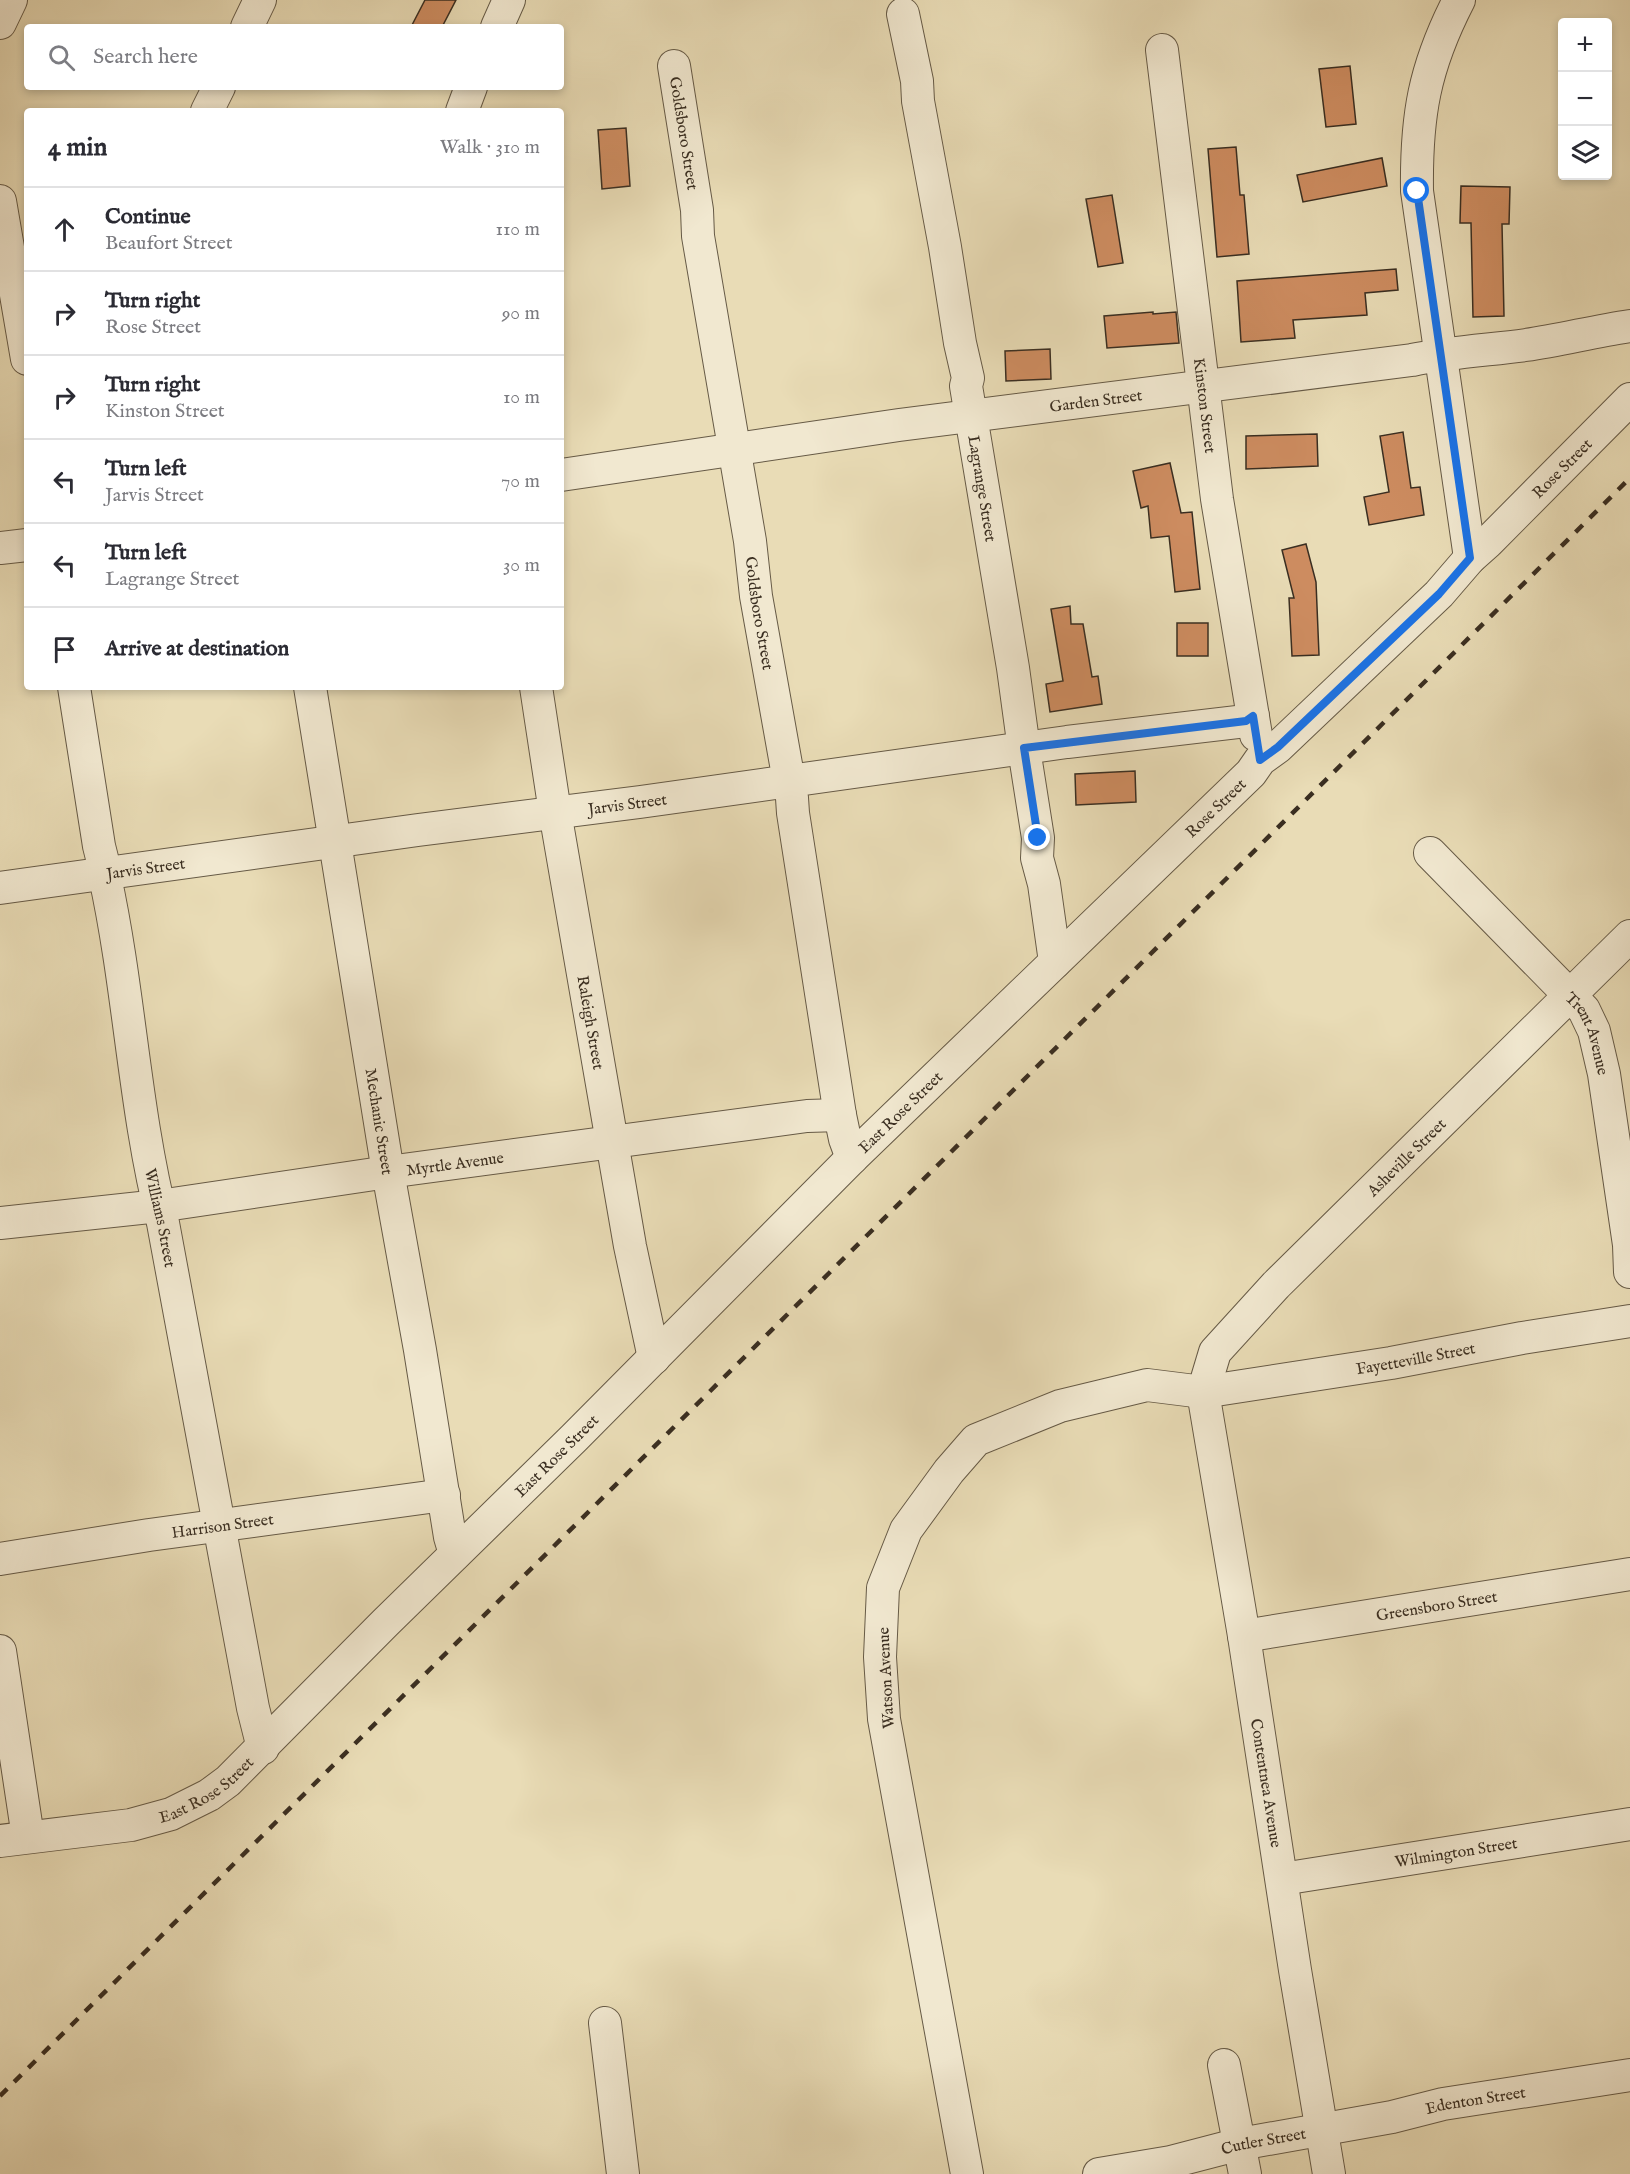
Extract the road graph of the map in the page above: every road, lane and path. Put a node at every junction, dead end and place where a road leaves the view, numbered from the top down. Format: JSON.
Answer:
{"nodes":[{"id":1,"x":11,"y":0,"type":"edge"},
{"id":2,"x":260,"y":0,"type":"edge"},
{"id":3,"x":509,"y":0,"type":"edge"},
{"id":4,"x":1459,"y":0,"type":"edge"},
{"id":5,"x":903,"y":14,"type":"dead end"},
{"id":6,"x":0,"y":23,"type":"edge"},
{"id":7,"x":248,"y":24,"type":"edge"},
{"id":8,"x":498,"y":24,"type":"edge"},
{"id":9,"x":1162,"y":50,"type":"dead end"},
{"id":10,"x":674,"y":66,"type":"dead end"},
{"id":11,"x":218,"y":90,"type":"edge"},
{"id":12,"x":470,"y":90,"type":"edge"},
{"id":13,"x":208,"y":108,"type":"edge"},
{"id":14,"x":463,"y":108,"type":"edge"},
{"id":15,"x":0,"y":201,"type":"edge"},
{"id":16,"x":24,"y":316,"type":"edge"},
{"id":17,"x":1630,"y":326,"type":"edge"},
{"id":18,"x":1440,"y":354,"type":"junction"},
{"id":19,"x":1203,"y":387,"type":"junction"},
{"id":20,"x":1630,"y":399,"type":"edge"},
{"id":21,"x":971,"y":416,"type":"junction"},
{"id":22,"x":734,"y":450,"type":"junction"},
{"id":23,"x":564,"y":475,"type":"edge"},
{"id":24,"x":24,"y":545,"type":"edge"},
{"id":25,"x":0,"y":548,"type":"edge"},
{"id":26,"x":1470,"y":558,"type":"junction"},
{"id":27,"x":74,"y":690,"type":"edge"},
{"id":28,"x":310,"y":690,"type":"edge"},
{"id":29,"x":536,"y":690,"type":"edge"},
{"id":30,"x":1253,"y":716,"type":"junction"},
{"id":31,"x":1024,"y":748,"type":"junction"},
{"id":32,"x":1260,"y":760,"type":"junction"},
{"id":33,"x":789,"y":781,"type":"junction"},
{"id":34,"x":555,"y":812,"type":"junction"},
{"id":35,"x":335,"y":841,"type":"junction"},
{"id":36,"x":1430,"y":853,"type":"dead end"},
{"id":37,"x":105,"y":873,"type":"junction"},
{"id":38,"x":0,"y":888,"type":"edge"},
{"id":39,"x":1630,"y":936,"type":"edge"},
{"id":40,"x":1055,"y":962,"type":"junction"},
{"id":41,"x":1570,"y":994,"type":"junction"},
{"id":42,"x":1617,"y":1073,"type":"edge"},
{"id":43,"x":840,"y":1115,"type":"junction"},
{"id":44,"x":612,"y":1142,"type":"junction"},
{"id":45,"x":852,"y":1158,"type":"junction"},
{"id":46,"x":388,"y":1172,"type":"junction"},
{"id":47,"x":159,"y":1206,"type":"junction"},
{"id":48,"x":0,"y":1223,"type":"edge"},
{"id":49,"x":1630,"y":1272,"type":"edge"},
{"id":50,"x":1630,"y":1321,"type":"edge"},
{"id":51,"x":654,"y":1358,"type":"junction"},
{"id":52,"x":1203,"y":1392,"type":"junction"},
{"id":53,"x":444,"y":1495,"type":"junction"},
{"id":54,"x":218,"y":1526,"type":"junction"},
{"id":55,"x":455,"y":1554,"type":"junction"},
{"id":56,"x":0,"y":1559,"type":"edge"},
{"id":57,"x":1630,"y":1574,"type":"edge"},
{"id":58,"x":1244,"y":1636,"type":"junction"},
{"id":59,"x":0,"y":1651,"type":"edge"},
{"id":60,"x":263,"y":1748,"type":"junction"},
{"id":61,"x":1630,"y":1824,"type":"edge"},
{"id":62,"x":14,"y":1839,"type":"edge"},
{"id":63,"x":1282,"y":1879,"type":"junction"},
{"id":64,"x":605,"y":2023,"type":"dead end"},
{"id":65,"x":1224,"y":2065,"type":"dead end"},
{"id":66,"x":1630,"y":2075,"type":"edge"},
{"id":67,"x":1322,"y":2131,"type":"junction"},
{"id":68,"x":1240,"y":2144,"type":"junction"},
{"id":69,"x":623,"y":2174,"type":"edge"},
{"id":70,"x":967,"y":2174,"type":"edge"},
{"id":71,"x":1099,"y":2174,"type":"edge"},
{"id":72,"x":1245,"y":2174,"type":"edge"},
{"id":73,"x":1329,"y":2174,"type":"edge"}],
"edges":[{"from":1,"to":6,"type":"street"},
{"from":2,"to":7,"type":"street"},
{"from":3,"to":8,"type":"street"},
{"from":4,"to":18,"type":"street"},
{"from":5,"to":21,"type":"street","name":"Lagrange Street"},
{"from":9,"to":19,"type":"street","name":"Kinston Street"},
{"from":10,"to":22,"type":"street","name":"Goldsboro Street"},
{"from":11,"to":13,"type":"street"},
{"from":12,"to":14,"type":"street"},
{"from":15,"to":16,"type":"street"},
{"from":17,"to":18,"type":"street","name":"Garden Street"},
{"from":18,"to":19,"type":"street","name":"Garden Street"},
{"from":18,"to":26,"type":"street"},
{"from":19,"to":21,"type":"street","name":"Garden Street"},
{"from":19,"to":30,"type":"street","name":"Kinston Street"},
{"from":20,"to":26,"type":"street","name":"Rose Street"},
{"from":21,"to":22,"type":"street","name":"Garden Street"},
{"from":21,"to":31,"type":"street","name":"Lagrange Street"},
{"from":22,"to":23,"type":"street","name":"Garden Street"},
{"from":22,"to":33,"type":"street","name":"Goldsboro Street"},
{"from":24,"to":25,"type":"street"},
{"from":26,"to":32,"type":"street","name":"Rose Street"},
{"from":27,"to":37,"type":"street","name":"Williams Street"},
{"from":28,"to":35,"type":"street","name":"Mechanic Street"},
{"from":29,"to":34,"type":"street","name":"Raleigh Street"},
{"from":30,"to":31,"type":"street","name":"Jarvis Street"},
{"from":30,"to":32,"type":"street","name":"Kinston Street"},
{"from":31,"to":33,"type":"street","name":"Jarvis Street"},
{"from":31,"to":40,"type":"street","name":"Lagrange Street"},
{"from":32,"to":40,"type":"street","name":"Rose Street"},
{"from":33,"to":34,"type":"street","name":"Jarvis Street"},
{"from":33,"to":43,"type":"street","name":"Goldsboro Street"},
{"from":34,"to":35,"type":"street","name":"Jarvis Street"},
{"from":34,"to":44,"type":"street","name":"Raleigh Street"},
{"from":35,"to":37,"type":"street","name":"Jarvis Street"},
{"from":35,"to":46,"type":"street","name":"Mechanic Street"},
{"from":36,"to":41,"type":"street","name":"Trent Avenue"},
{"from":37,"to":38,"type":"street","name":"Jarvis Street"},
{"from":37,"to":47,"type":"street","name":"Williams Street"},
{"from":39,"to":41,"type":"street","name":"Asheville Street"},
{"from":40,"to":45,"type":"street","name":"East Rose Street"},
{"from":41,"to":42,"type":"street","name":"Trent Avenue"},
{"from":41,"to":52,"type":"street","name":"Asheville Street"},
{"from":42,"to":49,"type":"street","name":"Trent Avenue"},
{"from":43,"to":44,"type":"street","name":"Myrtle Avenue"},
{"from":43,"to":45,"type":"street","name":"Goldsboro Street"},
{"from":44,"to":46,"type":"street","name":"Myrtle Avenue"},
{"from":44,"to":51,"type":"street","name":"Raleigh Street"},
{"from":45,"to":51,"type":"street","name":"East Rose Street"},
{"from":46,"to":47,"type":"street","name":"Myrtle Avenue"},
{"from":46,"to":53,"type":"street","name":"Mechanic Street"},
{"from":47,"to":48,"type":"street","name":"Myrtle Avenue"},
{"from":47,"to":54,"type":"street","name":"Williams Street"},
{"from":50,"to":52,"type":"street","name":"Fayetteville Street"},
{"from":51,"to":55,"type":"street","name":"East Rose Street"},
{"from":52,"to":58,"type":"street","name":"Contentnea Avenue"},
{"from":52,"to":70,"type":"street","name":"Watson Avenue"},
{"from":53,"to":54,"type":"street","name":"Harrison Street"},
{"from":53,"to":55,"type":"street","name":"Mechanic Street"},
{"from":54,"to":56,"type":"street","name":"Harrison Street"},
{"from":54,"to":60,"type":"street","name":"Williams Street"},
{"from":55,"to":60,"type":"street","name":"East Rose Street"},
{"from":57,"to":58,"type":"street","name":"Greensboro Street"},
{"from":58,"to":63,"type":"street","name":"Contentnea Avenue"},
{"from":59,"to":62,"type":"street"},
{"from":60,"to":62,"type":"street","name":"East Rose Street"},
{"from":61,"to":63,"type":"street","name":"Wilmington Street"},
{"from":63,"to":67,"type":"street","name":"Contentnea Avenue"},
{"from":64,"to":69,"type":"street"},
{"from":65,"to":68,"type":"street"},
{"from":66,"to":67,"type":"street","name":"Edenton Street"},
{"from":67,"to":68,"type":"street","name":"Cutler Street"},
{"from":67,"to":73,"type":"street","name":"Contentnea Avenue"},
{"from":68,"to":71,"type":"street","name":"Cutler Street"},
{"from":68,"to":72,"type":"street"}]}
